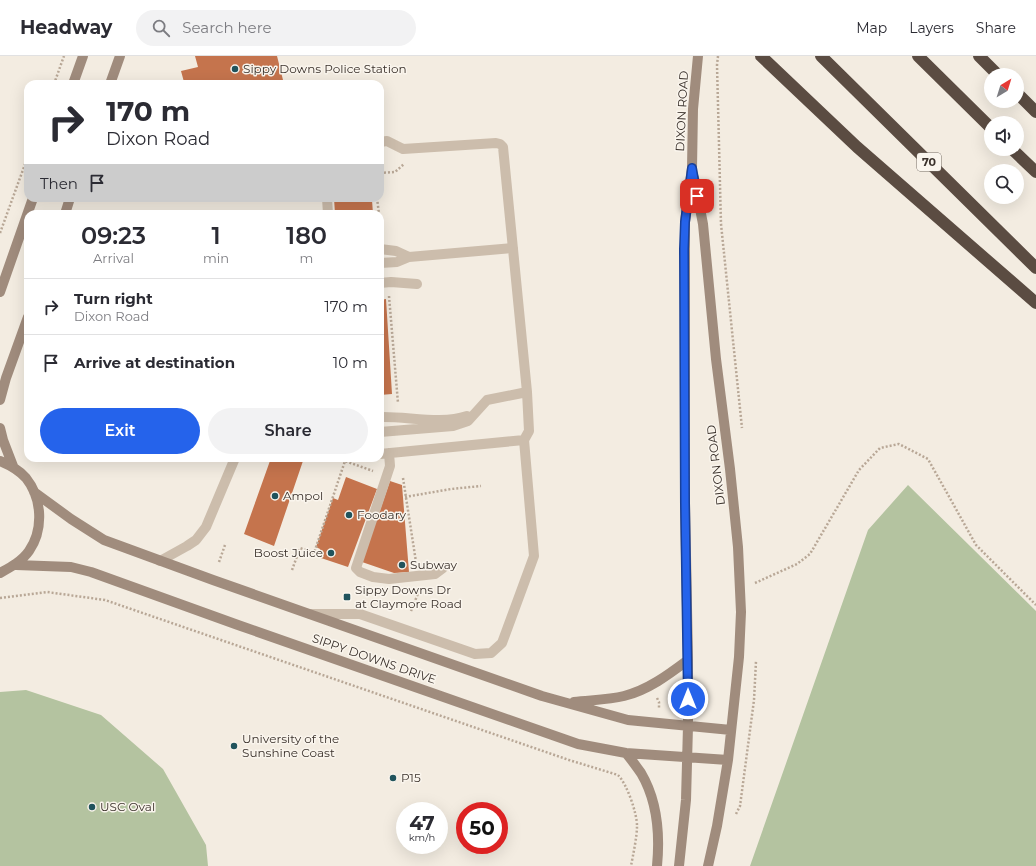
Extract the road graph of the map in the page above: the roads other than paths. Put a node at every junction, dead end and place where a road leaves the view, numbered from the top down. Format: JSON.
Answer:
{"nodes":[{"id":1,"x":83,"y":56,"type":"edge"},
{"id":2,"x":120,"y":56,"type":"edge"},
{"id":3,"x":698,"y":56,"type":"edge"},
{"id":4,"x":761,"y":56,"type":"edge"},
{"id":5,"x":821,"y":56,"type":"edge"},
{"id":6,"x":918,"y":56,"type":"edge"},
{"id":7,"x":979,"y":56,"type":"edge"},
{"id":8,"x":987,"y":56,"type":"edge"},
{"id":9,"x":991,"y":68,"type":"edge"},
{"id":10,"x":994,"y":68,"type":"edge"},
{"id":11,"x":74,"y":80,"type":"edge"},
{"id":12,"x":111,"y":80,"type":"edge"},
{"id":13,"x":1024,"y":101,"type":"edge"},
{"id":14,"x":1036,"y":112,"type":"edge"},
{"id":15,"x":984,"y":121,"type":"edge"},
{"id":16,"x":384,"y":141,"type":"edge"},
{"id":17,"x":1019,"y":156,"type":"edge"},
{"id":18,"x":692,"y":168,"type":"junction"},
{"id":19,"x":1036,"y":172,"type":"edge"},
{"id":20,"x":24,"y":224,"type":"edge"},
{"id":21,"x":513,"y":248,"type":"junction"},
{"id":22,"x":384,"y":250,"type":"edge"},
{"id":23,"x":409,"y":257,"type":"junction"},
{"id":24,"x":384,"y":263,"type":"edge"},
{"id":25,"x":1036,"y":268,"type":"edge"},
{"id":26,"x":384,"y":283,"type":"edge"},
{"id":27,"x":417,"y":284,"type":"dead end"},
{"id":28,"x":0,"y":292,"type":"edge"},
{"id":29,"x":1036,"y":303,"type":"edge"},
{"id":30,"x":24,"y":329,"type":"edge"},
{"id":31,"x":527,"y":392,"type":"junction"},
{"id":32,"x":0,"y":400,"type":"edge"},
{"id":33,"x":479,"y":410,"type":"junction"},
{"id":34,"x":384,"y":417,"type":"edge"},
{"id":35,"x":0,"y":428,"type":"edge"},
{"id":36,"x":384,"y":432,"type":"edge"},
{"id":37,"x":524,"y":440,"type":"junction"},
{"id":38,"x":385,"y":453,"type":"edge"},
{"id":39,"x":0,"y":461,"type":"edge"},
{"id":40,"x":232,"y":462,"type":"edge"},
{"id":41,"x":13,"y":466,"type":"junction"},
{"id":42,"x":34,"y":492,"type":"junction"},
{"id":43,"x":160,"y":561,"type":"junction"},
{"id":44,"x":16,"y":565,"type":"junction"},
{"id":45,"x":443,"y":568,"type":"dead end"},
{"id":46,"x":0,"y":573,"type":"edge"},
{"id":47,"x":310,"y":614,"type":"junction"},
{"id":48,"x":688,"y":660,"type":"junction"},
{"id":49,"x":568,"y":702,"type":"junction"},
{"id":50,"x":688,"y":726,"type":"junction"},
{"id":51,"x":731,"y":730,"type":"junction"},
{"id":52,"x":626,"y":753,"type":"junction"},
{"id":53,"x":688,"y":757,"type":"junction"},
{"id":54,"x":728,"y":760,"type":"junction"},
{"id":55,"x":657,"y":866,"type":"edge"},
{"id":56,"x":679,"y":866,"type":"edge"},
{"id":57,"x":708,"y":866,"type":"edge"}],
"edges":[{"from":1,"to":11,"type":"main road"},
{"from":2,"to":12,"type":"main road"},
{"from":3,"to":18,"type":"main road","name":"DIXON ROAD"},
{"from":4,"to":29,"type":"highway"},
{"from":5,"to":25,"type":"highway","number":"70"},
{"from":6,"to":15,"type":"highway"},
{"from":7,"to":9,"type":"highway"},
{"from":8,"to":10,"type":"highway"},
{"from":13,"to":14,"type":"highway"},
{"from":16,"to":21,"type":"lane"},
{"from":17,"to":19,"type":"highway"},
{"from":18,"to":48,"type":"main road","name":"DIXON ROAD"},
{"from":18,"to":51,"type":"main road","name":"DIXON ROAD"},
{"from":20,"to":28,"type":"main road"},
{"from":21,"to":23,"type":"lane"},
{"from":21,"to":31,"type":"lane"},
{"from":22,"to":23,"type":"lane"},
{"from":23,"to":24,"type":"lane"},
{"from":26,"to":27,"type":"lane"},
{"from":30,"to":32,"type":"main road"},
{"from":31,"to":33,"type":"lane"},
{"from":31,"to":37,"type":"lane"},
{"from":33,"to":34,"type":"lane"},
{"from":33,"to":36,"type":"lane"},
{"from":35,"to":41,"type":"main road"},
{"from":37,"to":38,"type":"lane"},
{"from":37,"to":47,"type":"lane"},
{"from":38,"to":45,"type":"lane"},
{"from":39,"to":41,"type":"main road"},
{"from":40,"to":43,"type":"lane"},
{"from":41,"to":42,"type":"main road"},
{"from":42,"to":43,"type":"main road","name":"SIPPY DOWNS DRIVE"},
{"from":42,"to":44,"type":"main road"},
{"from":43,"to":47,"type":"main road","name":"SIPPY DOWNS DRIVE"},
{"from":44,"to":46,"type":"main road"},
{"from":44,"to":52,"type":"main road","name":"SIPPY DOWNS DRIVE"},
{"from":47,"to":49,"type":"main road","name":"SIPPY DOWNS DRIVE"},
{"from":48,"to":49,"type":"main road"},
{"from":48,"to":50,"type":"main road","name":"DIXON ROAD"},
{"from":49,"to":50,"type":"main road","name":"SIPPY DOWNS DRIVE"},
{"from":50,"to":51,"type":"main road","name":"SIPPY DOWNS DRIVE"},
{"from":50,"to":53,"type":"main road","name":"DIXON ROAD"},
{"from":51,"to":54,"type":"main road","name":"DIXON ROAD"},
{"from":52,"to":53,"type":"main road","name":"SIPPY DOWNS DRIVE"},
{"from":52,"to":55,"type":"main road"},
{"from":53,"to":54,"type":"main road","name":"SIPPY DOWNS DRIVE"},
{"from":53,"to":56,"type":"main road","name":"DIXON ROAD"},
{"from":54,"to":57,"type":"main road","name":"DIXON ROAD"}]}
